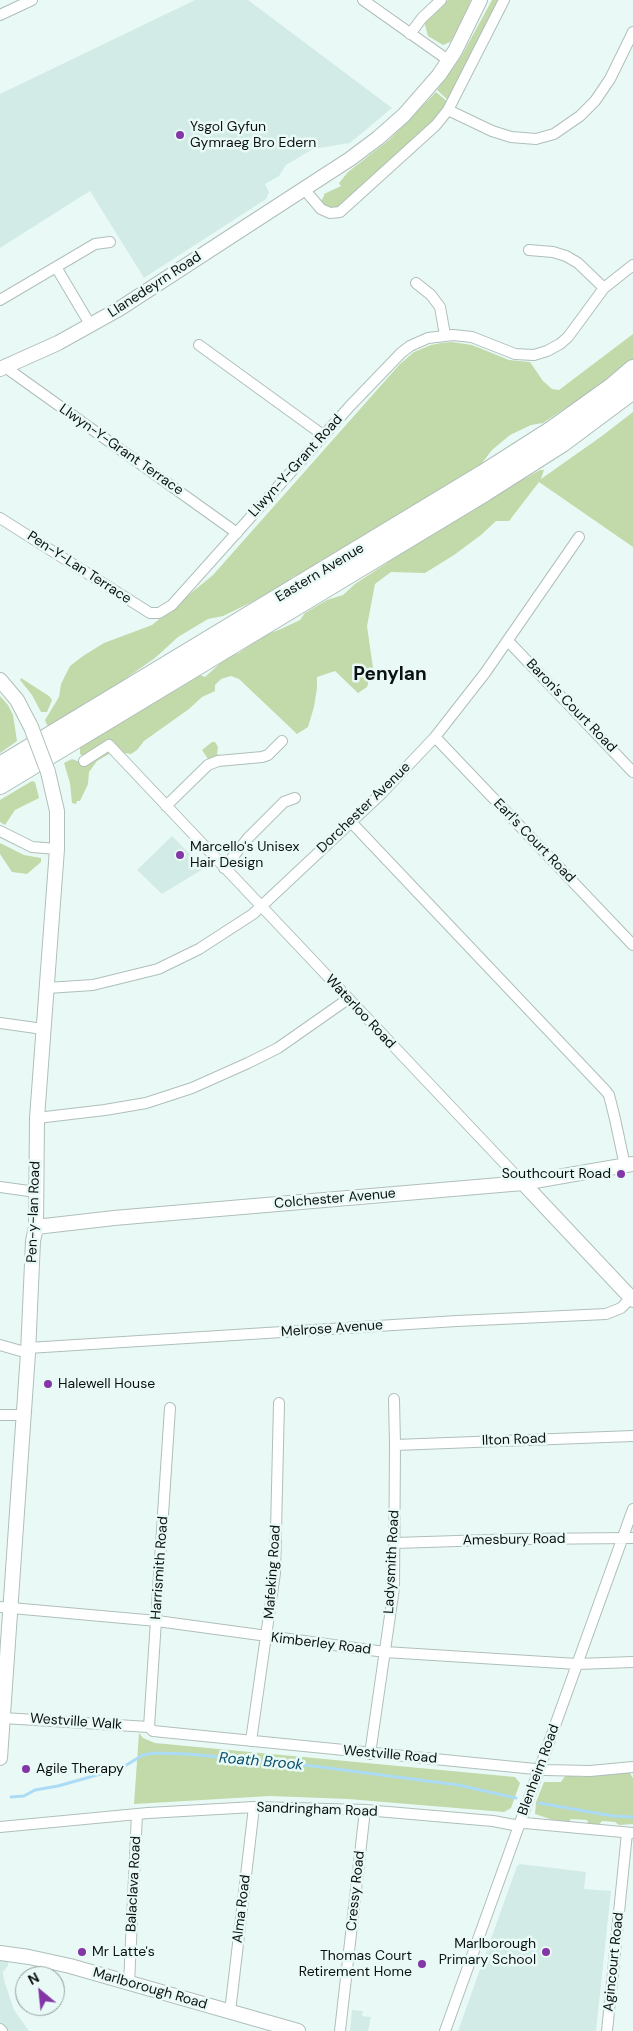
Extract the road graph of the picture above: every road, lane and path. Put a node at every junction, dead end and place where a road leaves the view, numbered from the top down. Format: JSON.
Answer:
{"nodes":[{"id":1,"x":32,"y":0,"type":"edge"},
{"id":2,"x":363,"y":0,"type":"edge"},
{"id":3,"x":441,"y":0,"type":"edge"},
{"id":4,"x":480,"y":0,"type":"edge"},
{"id":5,"x":504,"y":0,"type":"edge"},
{"id":6,"x":0,"y":15,"type":"edge"},
{"id":7,"x":633,"y":32,"type":"edge"},
{"id":8,"x":410,"y":34,"type":"junction"},
{"id":9,"x":448,"y":60,"type":"junction"},
{"id":10,"x":448,"y":110,"type":"junction"},
{"id":11,"x":304,"y":189,"type":"junction"},
{"id":12,"x":110,"y":242,"type":"dead end"},
{"id":13,"x":529,"y":250,"type":"dead end"},
{"id":14,"x":633,"y":265,"type":"edge"},
{"id":15,"x":56,"y":267,"type":"junction"},
{"id":16,"x":416,"y":284,"type":"dead end"},
{"id":17,"x":604,"y":288,"type":"junction"},
{"id":18,"x":0,"y":300,"type":"edge"},
{"id":19,"x":90,"y":326,"type":"junction"},
{"id":20,"x":445,"y":335,"type":"junction"},
{"id":21,"x":199,"y":345,"type":"dead end"},
{"id":22,"x":3,"y":368,"type":"edge"},
{"id":23,"x":633,"y":369,"type":"edge"},
{"id":24,"x":633,"y":390,"type":"edge"},
{"id":25,"x":323,"y":435,"type":"junction"},
{"id":26,"x":0,"y":518,"type":"edge"},
{"id":27,"x":236,"y":532,"type":"junction"},
{"id":28,"x":579,"y":537,"type":"dead end"},
{"id":29,"x":159,"y":613,"type":"joint"},
{"id":30,"x":508,"y":641,"type":"junction"},
{"id":31,"x":0,"y":680,"type":"edge"},
{"id":32,"x":435,"y":737,"type":"junction"},
{"id":33,"x":282,"y":741,"type":"dead end"},
{"id":34,"x":84,"y":761,"type":"dead end"},
{"id":35,"x":0,"y":766,"type":"edge"},
{"id":36,"x":633,"y":772,"type":"edge"},
{"id":37,"x":0,"y":785,"type":"edge"},
{"id":38,"x":295,"y":798,"type":"dead end"},
{"id":39,"x":166,"y":806,"type":"junction"},
{"id":40,"x":352,"y":822,"type":"junction"},
{"id":41,"x":0,"y":831,"type":"edge"},
{"id":42,"x":58,"y":849,"type":"junction"},
{"id":43,"x":224,"y":868,"type":"junction"},
{"id":44,"x":261,"y":906,"type":"junction"},
{"id":45,"x":633,"y":945,"type":"edge"},
{"id":46,"x":47,"y":988,"type":"junction"},
{"id":47,"x":348,"y":999,"type":"junction"},
{"id":48,"x":0,"y":1023,"type":"edge"},
{"id":49,"x":43,"y":1029,"type":"junction"},
{"id":50,"x":37,"y":1118,"type":"junction"},
{"id":51,"x":629,"y":1165,"type":"edge"},
{"id":52,"x":523,"y":1183,"type":"junction"},
{"id":53,"x":0,"y":1187,"type":"edge"},
{"id":54,"x":36,"y":1192,"type":"junction"},
{"id":55,"x":36,"y":1227,"type":"junction"},
{"id":56,"x":632,"y":1299,"type":"edge"},
{"id":57,"x":0,"y":1345,"type":"edge"},
{"id":58,"x":28,"y":1351,"type":"junction"},
{"id":59,"x":394,"y":1399,"type":"dead end"},
{"id":60,"x":279,"y":1403,"type":"dead end"},
{"id":61,"x":170,"y":1408,"type":"dead end"},
{"id":62,"x":0,"y":1415,"type":"edge"},
{"id":63,"x":23,"y":1415,"type":"junction"},
{"id":64,"x":633,"y":1436,"type":"edge"},
{"id":65,"x":395,"y":1445,"type":"junction"},
{"id":66,"x":633,"y":1509,"type":"edge"},
{"id":67,"x":633,"y":1538,"type":"edge"},
{"id":68,"x":622,"y":1539,"type":"junction"},
{"id":69,"x":395,"y":1543,"type":"junction"},
{"id":70,"x":5,"y":1607,"type":"edge"},
{"id":71,"x":157,"y":1621,"type":"junction"},
{"id":72,"x":267,"y":1637,"type":"junction"},
{"id":73,"x":385,"y":1652,"type":"junction"},
{"id":74,"x":633,"y":1662,"type":"edge"},
{"id":75,"x":577,"y":1664,"type":"junction"},
{"id":76,"x":3,"y":1718,"type":"junction"},
{"id":77,"x":149,"y":1727,"type":"junction"},
{"id":78,"x":251,"y":1740,"type":"junction"},
{"id":79,"x":370,"y":1754,"type":"junction"},
{"id":80,"x":0,"y":1758,"type":"edge"},
{"id":81,"x":633,"y":1767,"type":"edge"},
{"id":82,"x":539,"y":1770,"type":"junction"},
{"id":83,"x":254,"y":1807,"type":"junction"},
{"id":84,"x":365,"y":1810,"type":"junction"},
{"id":85,"x":137,"y":1814,"type":"junction"},
{"id":86,"x":520,"y":1824,"type":"junction"},
{"id":87,"x":0,"y":1827,"type":"edge"},
{"id":88,"x":630,"y":1833,"type":"edge"},
{"id":89,"x":0,"y":1953,"type":"edge"},
{"id":90,"x":130,"y":1984,"type":"junction"},
{"id":91,"x":230,"y":2012,"type":"junction"},
{"id":92,"x":298,"y":2031,"type":"edge"},
{"id":93,"x":340,"y":2031,"type":"edge"},
{"id":94,"x":445,"y":2031,"type":"edge"},
{"id":95,"x":607,"y":2031,"type":"edge"}],
"edges":[{"from":1,"to":6,"type":"street"},
{"from":2,"to":8,"type":"street"},
{"from":3,"to":8,"type":"street"},
{"from":4,"to":9,"type":"street","name":"Llanedeyrn Road"},
{"from":5,"to":10,"type":"street"},
{"from":7,"to":10,"type":"street"},
{"from":8,"to":9,"type":"street"},
{"from":9,"to":11,"type":"street","name":"Llanedeyrn Road"},
{"from":10,"to":11,"type":"street"},
{"from":11,"to":19,"type":"street","name":"Llanedeyrn Road"},
{"from":12,"to":15,"type":"street"},
{"from":13,"to":17,"type":"street"},
{"from":14,"to":17,"type":"street","name":"Llwyn-Y-Grant Road"},
{"from":15,"to":18,"type":"street"},
{"from":15,"to":19,"type":"street"},
{"from":16,"to":20,"type":"street"},
{"from":17,"to":20,"type":"street","name":"Llwyn-Y-Grant Road"},
{"from":19,"to":22,"type":"street","name":"Llanedeyrn Road"},
{"from":20,"to":25,"type":"street","name":"Llwyn-Y-Grant Road"},
{"from":21,"to":25,"type":"street"},
{"from":22,"to":27,"type":"street","name":"Llwyn-Y-Grant Terrace"},
{"from":23,"to":35,"type":"highway","name":"Eastern Avenue"},
{"from":24,"to":37,"type":"highway","name":"Eastern Avenue"},
{"from":25,"to":27,"type":"street","name":"Llwyn-Y-Grant Road"},
{"from":26,"to":29,"type":"street","name":"Pen-Y-Lan Terrace"},
{"from":27,"to":29,"type":"street","name":"Llwyn-Y-Grant Road"},
{"from":28,"to":30,"type":"street","name":"Dorchester Avenue"},
{"from":30,"to":32,"type":"street","name":"Dorchester Avenue"},
{"from":30,"to":36,"type":"street","name":"Baron's Court Road"},
{"from":31,"to":42,"type":"street","name":"Pen-y-lan Road","bridge":true},
{"from":32,"to":40,"type":"street","name":"Dorchester Avenue"},
{"from":32,"to":45,"type":"street","name":"Earl's Court Road"},
{"from":33,"to":39,"type":"street"},
{"from":34,"to":39,"type":"street","name":"Waterloo Road"},
{"from":38,"to":43,"type":"street"},
{"from":39,"to":43,"type":"street","name":"Waterloo Road"},
{"from":40,"to":44,"type":"street","name":"Dorchester Avenue"},
{"from":40,"to":51,"type":"street"},
{"from":41,"to":42,"type":"street"},
{"from":42,"to":46,"type":"street","name":"Pen-y-lan Road"},
{"from":43,"to":44,"type":"street","name":"Waterloo Road"},
{"from":44,"to":46,"type":"street","name":"Dorchester Avenue"},
{"from":44,"to":47,"type":"street","name":"Waterloo Road"},
{"from":46,"to":49,"type":"street","name":"Pen-y-lan Road"},
{"from":47,"to":50,"type":"street"},
{"from":47,"to":52,"type":"street","name":"Waterloo Road"},
{"from":48,"to":49,"type":"street"},
{"from":49,"to":50,"type":"street","name":"Pen-y-lan Road"},
{"from":50,"to":54,"type":"street","name":"Pen-y-lan Road"},
{"from":51,"to":52,"type":"street","name":"Colchester Avenue"},
{"from":52,"to":55,"type":"street","name":"Colchester Avenue"},
{"from":52,"to":56,"type":"street","name":"Waterloo Road"},
{"from":53,"to":54,"type":"street"},
{"from":54,"to":55,"type":"street","name":"Pen-y-lan Road"},
{"from":55,"to":58,"type":"street","name":"Pen-y-lan Road"},
{"from":56,"to":58,"type":"street","name":"Melrose Avenue"},
{"from":57,"to":58,"type":"street","name":"Melrose Avenue"},
{"from":58,"to":63,"type":"street","name":"Pen-y-lan Road"},
{"from":59,"to":65,"type":"street","name":"Ladysmith Road"},
{"from":60,"to":72,"type":"street","name":"Mafeking Road"},
{"from":61,"to":71,"type":"street","name":"Harrismith Road"},
{"from":62,"to":63,"type":"street"},
{"from":63,"to":70,"type":"street","name":"Pen-y-lan Road"},
{"from":64,"to":65,"type":"street","name":"Ilton Road"},
{"from":65,"to":69,"type":"street","name":"Ladysmith Road"},
{"from":66,"to":68,"type":"street","name":"Blenheim Road"},
{"from":67,"to":68,"type":"street","name":"Amesbury Road"},
{"from":68,"to":69,"type":"street","name":"Amesbury Road"},
{"from":68,"to":75,"type":"street","name":"Blenheim Road"},
{"from":69,"to":73,"type":"street","name":"Ladysmith Road"},
{"from":70,"to":71,"type":"street","name":"Kimberley Road"},
{"from":70,"to":76,"type":"street","name":"Pen-y-lan Road"},
{"from":71,"to":72,"type":"street","name":"Kimberley Road"},
{"from":71,"to":77,"type":"street","name":"Harrismith Road"},
{"from":72,"to":73,"type":"street","name":"Kimberley Road"},
{"from":72,"to":78,"type":"street","name":"Mafeking Road"},
{"from":73,"to":75,"type":"street","name":"Kimberley Road"},
{"from":73,"to":79,"type":"street","name":"Ladysmith Road"},
{"from":74,"to":75,"type":"street","name":"Kimberley Road"},
{"from":75,"to":82,"type":"street","name":"Blenheim Road"},
{"from":76,"to":77,"type":"street","name":"Westville Walk"},
{"from":76,"to":80,"type":"street","name":"Pen-y-lan Road"},
{"from":77,"to":78,"type":"street","name":"Westville Road"},
{"from":78,"to":79,"type":"street","name":"Westville Road"},
{"from":79,"to":82,"type":"street","name":"Westville Road"},
{"from":81,"to":82,"type":"street","name":"Westville Road"},
{"from":82,"to":86,"type":"street","name":"Blenheim Road"},
{"from":83,"to":84,"type":"street","name":"Sandringham Road"},
{"from":83,"to":85,"type":"street","name":"Sandringham Road"},
{"from":83,"to":91,"type":"street","name":"Alma Road"},
{"from":84,"to":86,"type":"street","name":"Sandringham Road"},
{"from":84,"to":93,"type":"street","name":"Cressy Road"},
{"from":85,"to":87,"type":"street","name":"Sandringham Road"},
{"from":85,"to":90,"type":"street","name":"Balaclava Road"},
{"from":86,"to":88,"type":"street","name":"Sandringham Road"},
{"from":86,"to":94,"type":"street","name":"Blenheim Road"},
{"from":88,"to":95,"type":"street","name":"Agincourt Road"},
{"from":89,"to":90,"type":"street","name":"Marlborough Road"},
{"from":90,"to":91,"type":"street","name":"Marlborough Road"},
{"from":91,"to":92,"type":"street","name":"Marlborough Road"}]}
